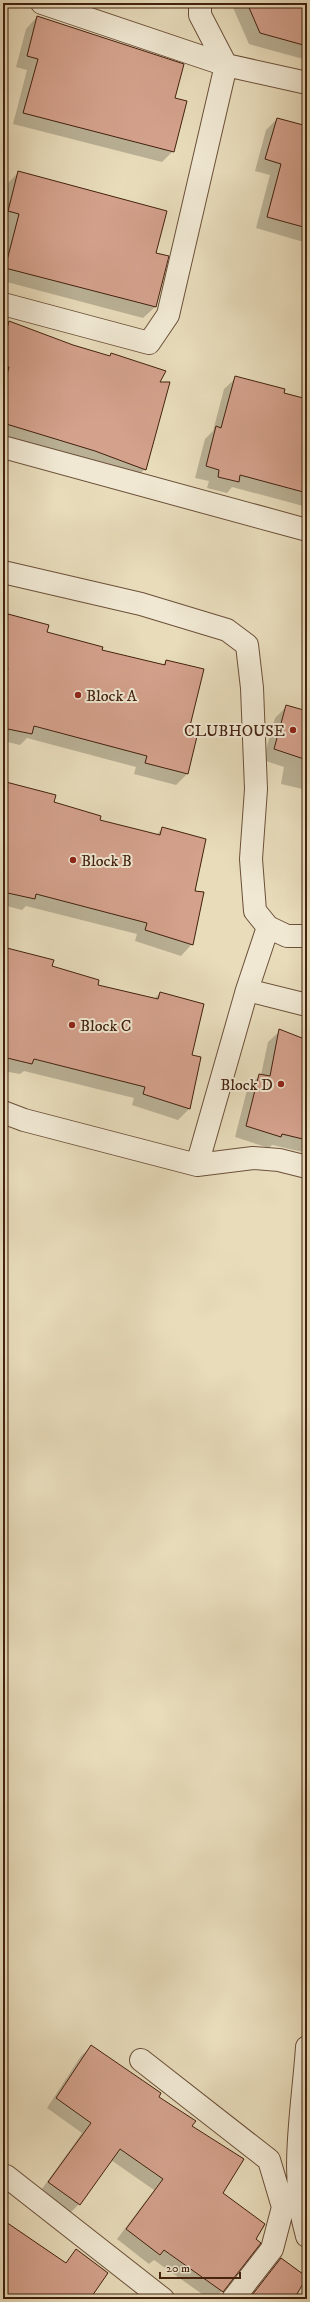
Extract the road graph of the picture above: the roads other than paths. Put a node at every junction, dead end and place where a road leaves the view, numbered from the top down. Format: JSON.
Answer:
{"nodes":[{"id":1,"x":42,"y":3,"type":"edge"},
{"id":2,"x":200,"y":3,"type":"edge"},
{"id":3,"x":226,"y":65,"type":"junction"},
{"id":4,"x":307,"y":83,"type":"edge"},
{"id":5,"x":3,"y":304,"type":"edge"},
{"id":6,"x":3,"y":447,"type":"edge"},
{"id":7,"x":307,"y":530,"type":"edge"},
{"id":8,"x":5,"y":575,"type":"edge"},
{"id":9,"x":268,"y":927,"type":"junction"},
{"id":10,"x":307,"y":936,"type":"edge"},
{"id":11,"x":247,"y":990,"type":"junction"},
{"id":12,"x":307,"y":1005,"type":"edge"},
{"id":13,"x":3,"y":1112,"type":"edge"},
{"id":14,"x":197,"y":1165,"type":"junction"},
{"id":15,"x":307,"y":1167,"type":"edge"},
{"id":16,"x":307,"y":2047,"type":"edge"},
{"id":17,"x":141,"y":2060,"type":"dead end"},
{"id":18,"x":305,"y":2094,"type":"edge"},
{"id":19,"x":270,"y":2160,"type":"junction"},
{"id":20,"x":299,"y":2160,"type":"junction"},
{"id":21,"x":6,"y":2176,"type":"dead end"},
{"id":22,"x":307,"y":2236,"type":"edge"},
{"id":23,"x":163,"y":2299,"type":"edge"},
{"id":24,"x":233,"y":2299,"type":"edge"}],
"edges":[{"from":1,"to":3,"type":"street"},
{"from":2,"to":3,"type":"street"},
{"from":3,"to":4,"type":"street"},
{"from":3,"to":5,"type":"street"},
{"from":6,"to":7,"type":"street"},
{"from":8,"to":9,"type":"street"},
{"from":9,"to":10,"type":"street"},
{"from":9,"to":11,"type":"street"},
{"from":11,"to":12,"type":"street"},
{"from":11,"to":14,"type":"street"},
{"from":13,"to":14,"type":"street"},
{"from":14,"to":15,"type":"street"},
{"from":16,"to":18,"type":"street"},
{"from":17,"to":19,"type":"street"},
{"from":18,"to":20,"type":"street"},
{"from":19,"to":20,"type":"street"},
{"from":19,"to":24,"type":"street"},
{"from":20,"to":22,"type":"street"},
{"from":21,"to":23,"type":"street"}]}
